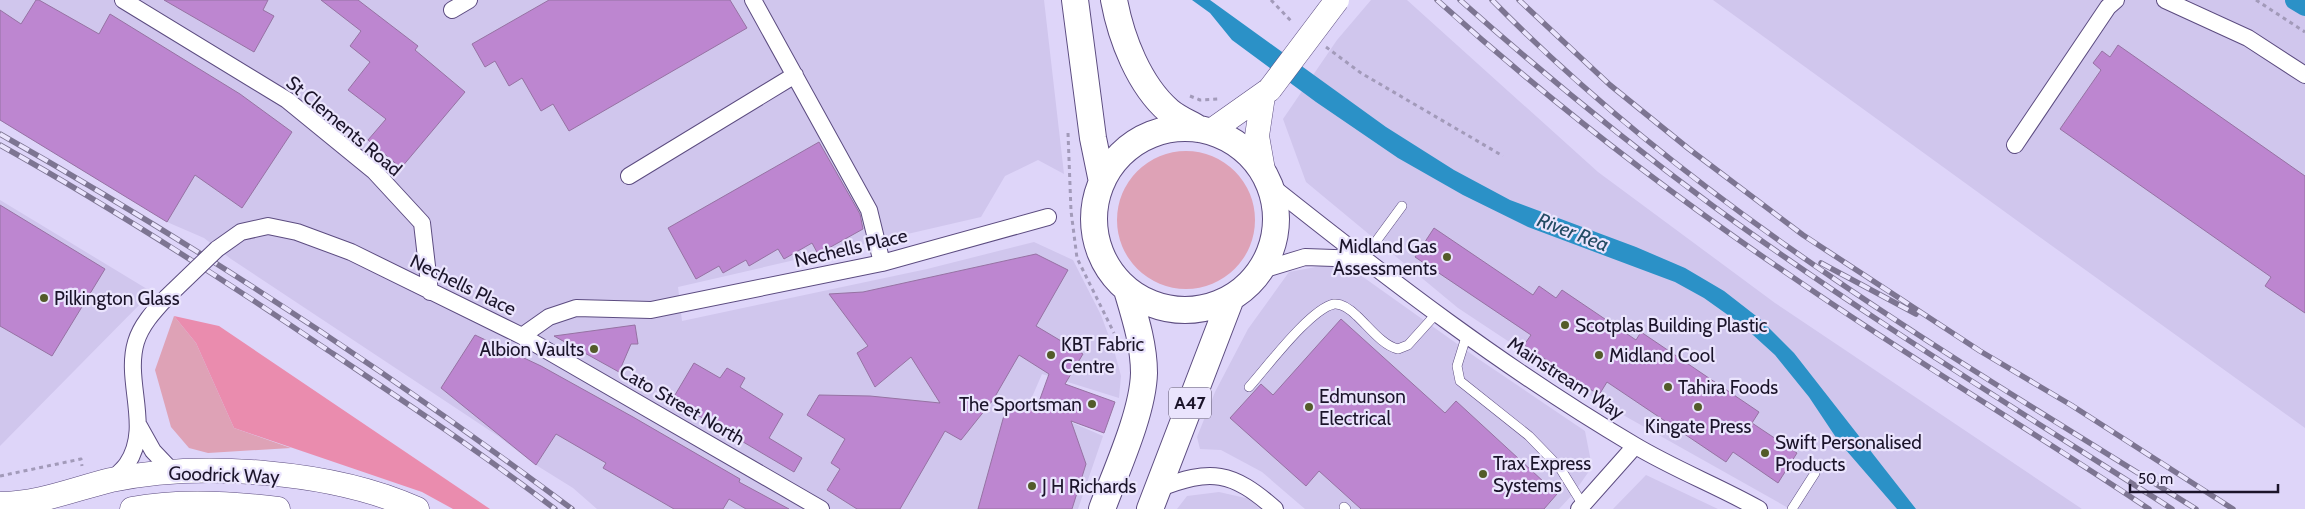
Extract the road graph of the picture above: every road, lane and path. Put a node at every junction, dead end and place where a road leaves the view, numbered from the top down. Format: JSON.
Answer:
{"nodes":[{"id":1,"x":123,"y":0,"type":"edge"},
{"id":2,"x":469,"y":0,"type":"edge"},
{"id":3,"x":753,"y":0,"type":"edge"},
{"id":4,"x":1075,"y":0,"type":"edge"},
{"id":5,"x":1114,"y":0,"type":"edge"},
{"id":6,"x":1271,"y":0,"type":"edge"},
{"id":7,"x":1337,"y":0,"type":"edge"},
{"id":8,"x":2116,"y":0,"type":"edge"},
{"id":9,"x":2166,"y":0,"type":"edge"},
{"id":10,"x":2256,"y":0,"type":"edge"},
{"id":11,"x":452,"y":10,"type":"dead end"},
{"id":12,"x":1300,"y":27,"type":"dead end"},
{"id":13,"x":2305,"y":32,"type":"edge"},
{"id":14,"x":1322,"y":44,"type":"dead end"},
{"id":15,"x":795,"y":75,"type":"junction"},
{"id":16,"x":2305,"y":75,"type":"edge"},
{"id":17,"x":1184,"y":92,"type":"dead end"},
{"id":18,"x":1267,"y":92,"type":"junction"},
{"id":19,"x":1220,"y":99,"type":"dead end"},
{"id":20,"x":1067,"y":127,"type":"dead end"},
{"id":21,"x":1205,"y":130,"type":"junction"},
{"id":22,"x":2015,"y":145,"type":"dead end"},
{"id":23,"x":1502,"y":156,"type":"dead end"},
{"id":24,"x":629,"y":176,"type":"dead end"},
{"id":25,"x":1266,"y":177,"type":"junction"},
{"id":26,"x":1102,"y":182,"type":"junction"},
{"id":27,"x":1402,"y":206,"type":"dead end"},
{"id":28,"x":1048,"y":217,"type":"dead end"},
{"id":29,"x":1364,"y":259,"type":"junction"},
{"id":30,"x":882,"y":263,"type":"junction"},
{"id":31,"x":1262,"y":270,"type":"junction"},
{"id":32,"x":1127,"y":290,"type":"junction"},
{"id":33,"x":430,"y":292,"type":"junction"},
{"id":34,"x":1232,"y":298,"type":"junction"},
{"id":35,"x":1436,"y":314,"type":"junction"},
{"id":36,"x":522,"y":336,"type":"junction"},
{"id":37,"x":1466,"y":337,"type":"junction"},
{"id":38,"x":1118,"y":342,"type":"dead end"},
{"id":39,"x":1249,"y":387,"type":"dead end"},
{"id":40,"x":139,"y":426,"type":"junction"},
{"id":41,"x":1635,"y":446,"type":"junction"},
{"id":42,"x":81,"y":459,"type":"dead end"},
{"id":43,"x":172,"y":471,"type":"junction"},
{"id":44,"x":1815,"y":473,"type":"dead end"},
{"id":45,"x":0,"y":476,"type":"edge"},
{"id":46,"x":111,"y":480,"type":"junction"},
{"id":47,"x":1154,"y":499,"type":"edge"},
{"id":48,"x":0,"y":504,"type":"edge"},
{"id":49,"x":1581,"y":507,"type":"edge"},
{"id":50,"x":132,"y":509,"type":"edge"},
{"id":51,"x":278,"y":509,"type":"edge"},
{"id":52,"x":418,"y":509,"type":"edge"},
{"id":53,"x":821,"y":509,"type":"edge"},
{"id":54,"x":1102,"y":509,"type":"edge"},
{"id":55,"x":1275,"y":509,"type":"edge"},
{"id":56,"x":1759,"y":509,"type":"edge"},
{"id":57,"x":1792,"y":509,"type":"edge"}],
"edges":[{"from":1,"to":33,"type":"street","name":"St Clements Road"},
{"from":2,"to":11,"type":"street"},
{"from":3,"to":15,"type":"street"},
{"from":4,"to":26,"type":"main road"},
{"from":5,"to":21,"type":"main road"},
{"from":6,"to":12,"type":"path"},
{"from":7,"to":18,"type":"main road","bridge":true},
{"from":8,"to":22,"type":"street"},
{"from":9,"to":16,"type":"street"},
{"from":10,"to":13,"type":"path"},
{"from":14,"to":23,"type":"path"},
{"from":15,"to":24,"type":"street"},
{"from":15,"to":30,"type":"street"},
{"from":17,"to":19,"type":"path"},
{"from":18,"to":21,"type":"main road"},
{"from":18,"to":25,"type":"main road"},
{"from":20,"to":38,"type":"path"},
{"from":21,"to":25,"type":"main road"},
{"from":21,"to":26,"type":"main road"},
{"from":25,"to":29,"type":"street","name":"Mainstream Way"},
{"from":25,"to":31,"type":"main road"},
{"from":26,"to":32,"type":"main road"},
{"from":27,"to":29,"type":"lane"},
{"from":28,"to":30,"type":"street","name":"Nechells Place"},
{"from":29,"to":31,"type":"street"},
{"from":29,"to":35,"type":"street","name":"Mainstream Way"},
{"from":30,"to":36,"type":"street","name":"Nechells Place"},
{"from":31,"to":34,"type":"main road"},
{"from":32,"to":34,"type":"main road"},
{"from":32,"to":54,"type":"main road","number":"A47"},
{"from":33,"to":36,"type":"street","name":"Nechells Place"},
{"from":33,"to":40,"type":"street","name":"Nechells Place","bridge":true},
{"from":34,"to":47,"type":"main road","number":"A47"},
{"from":35,"to":37,"type":"street","name":"Mainstream Way"},
{"from":35,"to":39,"type":"lane"},
{"from":36,"to":53,"type":"street","name":"Cato Street North"},
{"from":37,"to":41,"type":"street","name":"Mainstream Way"},
{"from":37,"to":49,"type":"lane"},
{"from":40,"to":43,"type":"street","name":"Nechells Place"},
{"from":40,"to":46,"type":"street","name":"Nechells Place"},
{"from":41,"to":49,"type":"street"},
{"from":41,"to":56,"type":"street","name":"Mainstream Way"},
{"from":42,"to":45,"type":"path"},
{"from":43,"to":46,"type":"main road","name":"Goodrick Way"},
{"from":43,"to":52,"type":"main road","name":"Goodrick Way"},
{"from":44,"to":57,"type":"lane"},
{"from":46,"to":48,"type":"main road","name":"Goodrick Way"},
{"from":47,"to":55,"type":"street"},
{"from":50,"to":51,"type":"main road","name":"Goodrick Way"}]}
